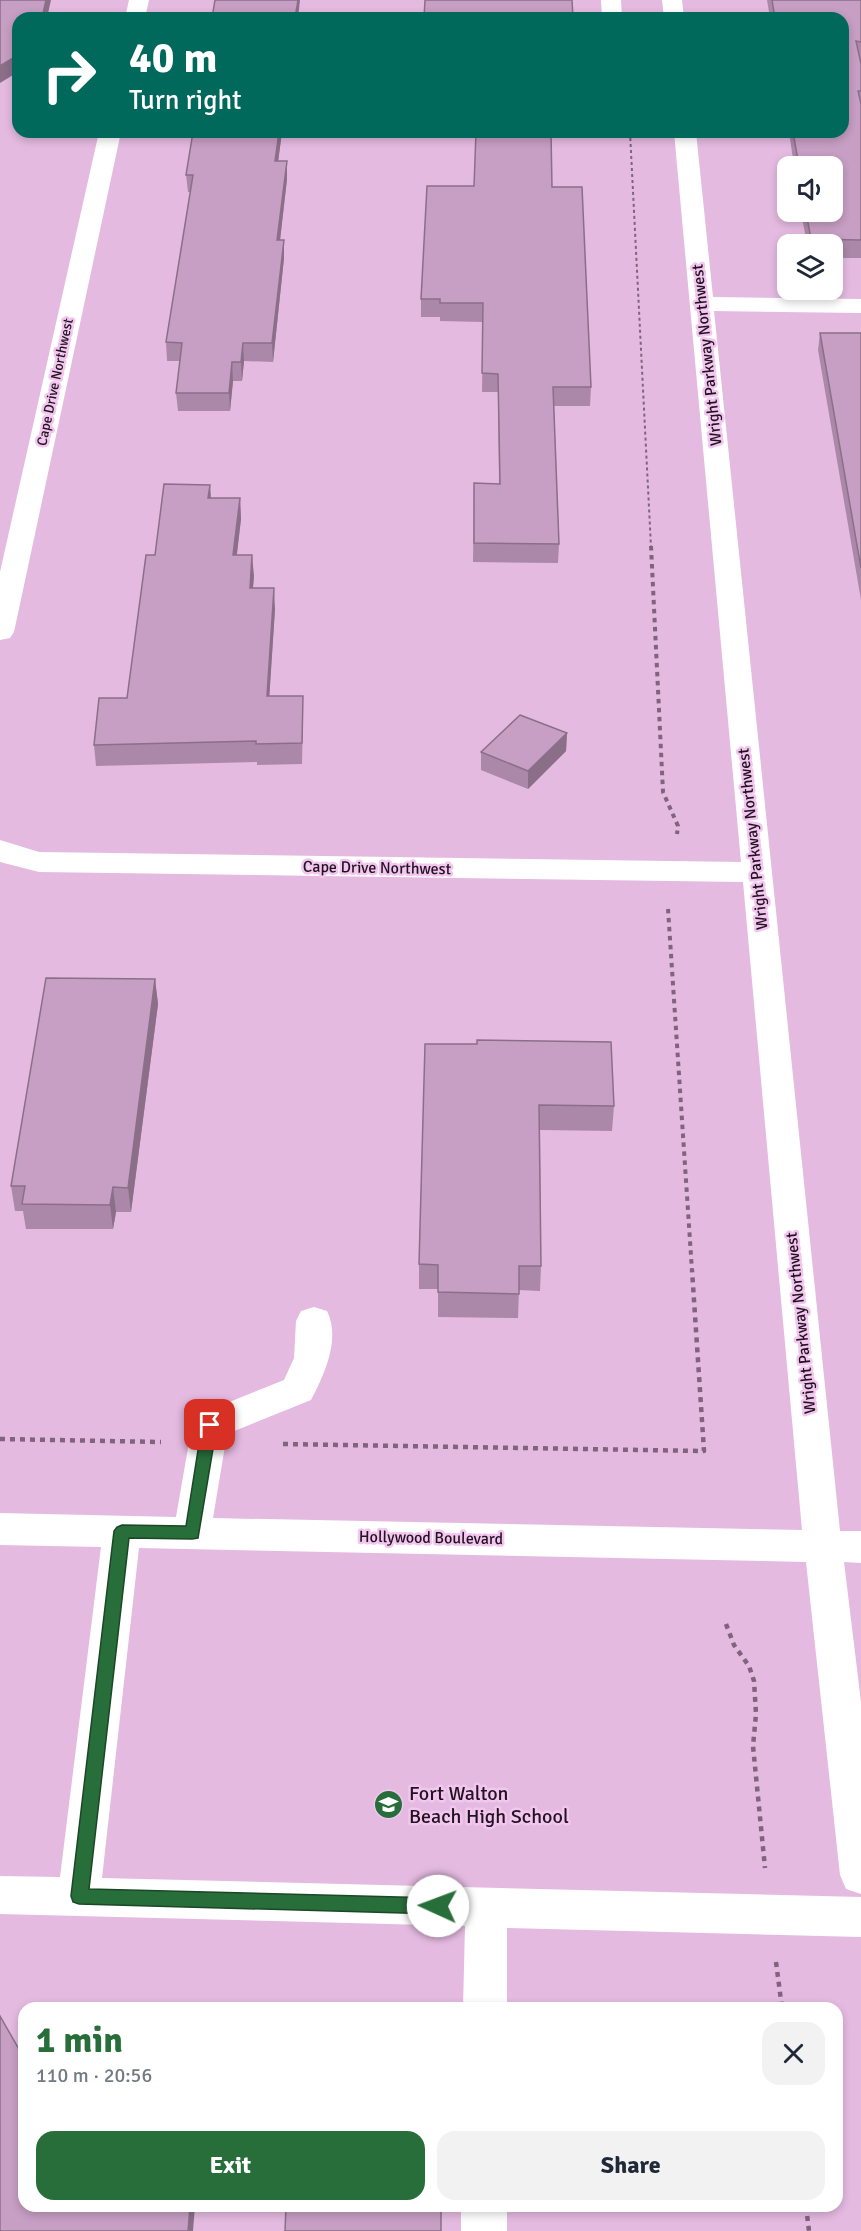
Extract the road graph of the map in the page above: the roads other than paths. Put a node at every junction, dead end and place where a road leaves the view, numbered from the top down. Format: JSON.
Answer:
{"nodes":[{"id":1,"x":109,"y":138,"type":"edge"},
{"id":2,"x":686,"y":138,"type":"edge"},
{"id":3,"x":702,"y":304,"type":"junction"},
{"id":4,"x":861,"y":306,"type":"edge"},
{"id":5,"x":0,"y":632,"type":"edge"},
{"id":6,"x":0,"y":850,"type":"edge"},
{"id":7,"x":757,"y":872,"type":"junction"},
{"id":8,"x":314,"y":1321,"type":"dead end"},
{"id":9,"x":0,"y":1529,"type":"edge"},
{"id":10,"x":122,"y":1531,"type":"junction"},
{"id":11,"x":192,"y":1533,"type":"junction"},
{"id":12,"x":842,"y":1547,"type":"edge"},
{"id":13,"x":861,"y":1875,"type":"edge"},
{"id":14,"x":0,"y":1895,"type":"edge"},
{"id":15,"x":79,"y":1896,"type":"junction"},
{"id":16,"x":486,"y":1908,"type":"junction"},
{"id":17,"x":861,"y":1917,"type":"edge"},
{"id":18,"x":485,"y":2002,"type":"edge"},
{"id":19,"x":484,"y":2212,"type":"edge"},
{"id":20,"x":484,"y":2231,"type":"edge"}],
"edges":[{"from":1,"to":5,"type":"street","name":"Cape Drive Northwest"},
{"from":2,"to":3,"type":"street","name":"Wright Parkway Northwest"},
{"from":3,"to":4,"type":"street"},
{"from":3,"to":7,"type":"street","name":"Wright Parkway Northwest"},
{"from":6,"to":7,"type":"street","name":"Cape Drive Northwest"},
{"from":7,"to":12,"type":"street","name":"Wright Parkway Northwest"},
{"from":8,"to":11,"type":"street"},
{"from":9,"to":10,"type":"street","name":"Hollywood Boulevard"},
{"from":10,"to":11,"type":"street","name":"Hollywood Boulevard"},
{"from":10,"to":15,"type":"street"},
{"from":11,"to":12,"type":"street","name":"Hollywood Boulevard"},
{"from":12,"to":13,"type":"street","name":"Wright Parkway Northwest"},
{"from":14,"to":15,"type":"street"},
{"from":15,"to":16,"type":"street"},
{"from":16,"to":17,"type":"street"},
{"from":16,"to":18,"type":"street"},
{"from":19,"to":20,"type":"street"}]}
